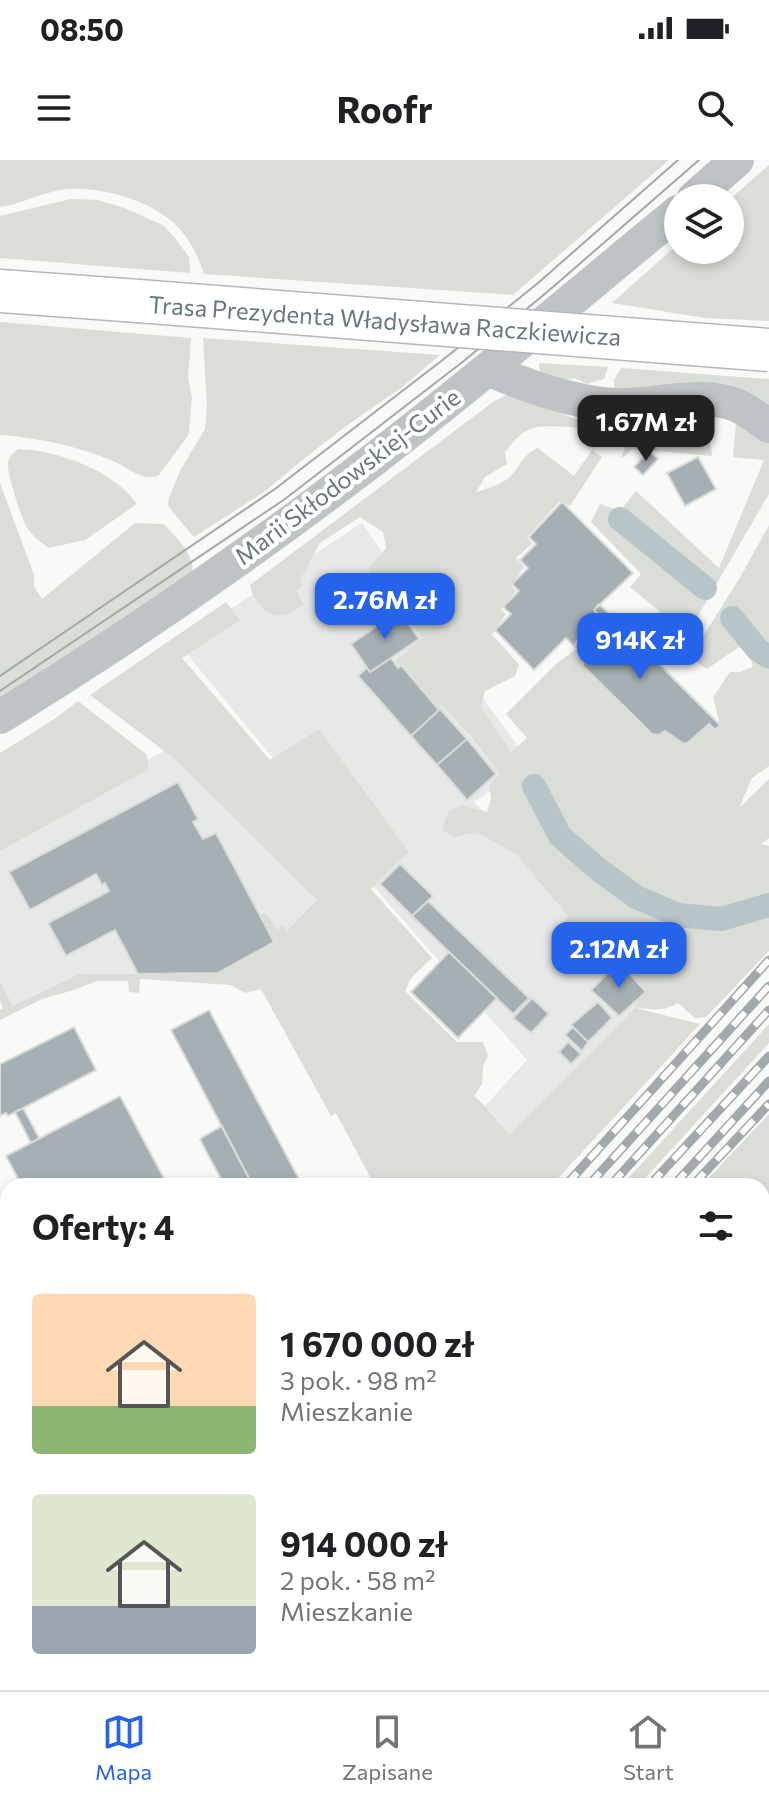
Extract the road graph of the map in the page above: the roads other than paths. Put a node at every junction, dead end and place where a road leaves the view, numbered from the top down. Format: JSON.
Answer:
{"nodes":[{"id":1,"x":737,"y":160,"type":"edge"},
{"id":2,"x":710,"y":184,"type":"edge"},
{"id":3,"x":664,"y":224,"type":"edge"},
{"id":4,"x":0,"y":291,"type":"edge"},
{"id":5,"x":769,"y":350,"type":"edge"},
{"id":6,"x":488,"y":369,"type":"junction"},
{"id":7,"x":769,"y":426,"type":"edge"},
{"id":8,"x":0,"y":717,"type":"edge"}],
"edges":[{"from":1,"to":2,"type":"street"},
{"from":3,"to":6,"type":"street","name":"Marii Skłodowskiej-Curie"},
{"from":4,"to":5,"type":"main road","name":"Trasa Prezydenta Władysława Raczkiewicza","bridge":true},
{"from":6,"to":7,"type":"street"},
{"from":6,"to":8,"type":"street","name":"Marii Skłodowskiej-Curie"}]}
